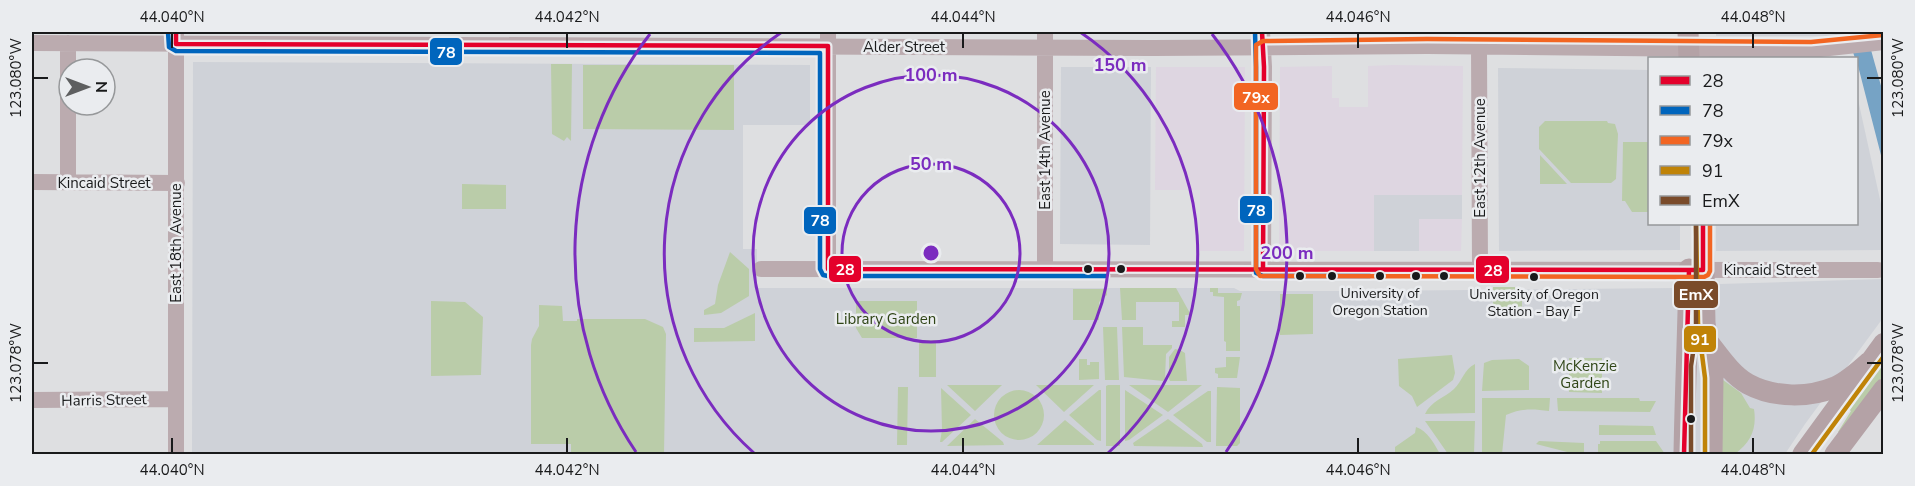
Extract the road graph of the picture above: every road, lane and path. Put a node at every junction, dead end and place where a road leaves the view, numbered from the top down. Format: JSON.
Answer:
{"nodes":[{"id":1,"x":176,"y":38,"type":"edge"},
{"id":2,"x":394,"y":38,"type":"edge"},
{"id":3,"x":611,"y":38,"type":"edge"},
{"id":4,"x":828,"y":39,"type":"edge"},
{"id":5,"x":1045,"y":39,"type":"edge"},
{"id":6,"x":1263,"y":40,"type":"edge"},
{"id":7,"x":32,"y":43,"type":"edge"},
{"id":8,"x":68,"y":43,"type":"junction"},
{"id":9,"x":1878,"y":43,"type":"edge"},
{"id":10,"x":1695,"y":46,"type":"edge"},
{"id":11,"x":1479,"y":47,"type":"junction"},
{"id":12,"x":32,"y":182,"type":"edge"},
{"id":13,"x":68,"y":182,"type":"junction"},
{"id":14,"x":177,"y":183,"type":"junction"},
{"id":15,"x":1689,"y":225,"type":"edge"},
{"id":16,"x":1703,"y":225,"type":"edge"},
{"id":17,"x":1480,"y":268,"type":"junction"},
{"id":18,"x":761,"y":269,"type":"dead end"},
{"id":19,"x":828,"y":269,"type":"junction"},
{"id":20,"x":1045,"y":269,"type":"junction"},
{"id":21,"x":1263,"y":269,"type":"junction"},
{"id":22,"x":1696,"y":270,"type":"junction"},
{"id":23,"x":1878,"y":270,"type":"dead end"},
{"id":24,"x":1708,"y":342,"type":"junction"},
{"id":25,"x":1884,"y":342,"type":"edge"},
{"id":26,"x":1869,"y":362,"type":"junction"},
{"id":27,"x":1884,"y":389,"type":"edge"},
{"id":28,"x":176,"y":399,"type":"junction"},
{"id":29,"x":32,"y":400,"type":"edge"},
{"id":30,"x":176,"y":454,"type":"edge"},
{"id":31,"x":1684,"y":454,"type":"edge"},
{"id":32,"x":1712,"y":454,"type":"edge"},
{"id":33,"x":1803,"y":454,"type":"edge"},
{"id":34,"x":1835,"y":454,"type":"edge"}],
"edges":[{"from":1,"to":2,"type":"street","name":"Alder Street"},
{"from":1,"to":8,"type":"street","name":"Alder Street"},
{"from":1,"to":14,"type":"street","name":"East 18th Avenue"},
{"from":2,"to":3,"type":"street","name":"Alder Street"},
{"from":3,"to":4,"type":"street","name":"Alder Street"},
{"from":4,"to":5,"type":"street","name":"Alder Street"},
{"from":4,"to":19,"type":"street"},
{"from":5,"to":6,"type":"street","name":"Alder Street"},
{"from":5,"to":20,"type":"street","name":"East 14th Avenue"},
{"from":6,"to":11,"type":"street","name":"Alder Street"},
{"from":6,"to":21,"type":"street"},
{"from":7,"to":8,"type":"street","name":"Alder Street"},
{"from":8,"to":13,"type":"street"},
{"from":9,"to":10,"type":"street","name":"Alder Street"},
{"from":10,"to":11,"type":"street","name":"Alder Street"},
{"from":11,"to":17,"type":"street","name":"East 12th Avenue"},
{"from":12,"to":13,"type":"street","name":"Kincaid Street"},
{"from":13,"to":14,"type":"street","name":"Kincaid Street"},
{"from":14,"to":28,"type":"street","name":"East 18th Avenue"},
{"from":15,"to":22,"type":"main road"},
{"from":16,"to":22,"type":"main road"},
{"from":17,"to":21,"type":"street","name":"Kincaid Street"},
{"from":17,"to":22,"type":"street","name":"Kincaid Street"},
{"from":18,"to":19,"type":"street","name":"Kincaid Street"},
{"from":19,"to":20,"type":"street","name":"Kincaid Street"},
{"from":20,"to":21,"type":"street","name":"Kincaid Street"},
{"from":22,"to":23,"type":"street","name":"Kincaid Street"},
{"from":22,"to":24,"type":"main road"},
{"from":22,"to":31,"type":"main road"},
{"from":24,"to":26,"type":"main road"},
{"from":24,"to":32,"type":"main road"},
{"from":25,"to":26,"type":"main road"},
{"from":26,"to":33,"type":"main road"},
{"from":27,"to":34,"type":"main road"},
{"from":28,"to":29,"type":"street","name":"Harris Street"},
{"from":28,"to":30,"type":"street","name":"East 18th Avenue"}]}
